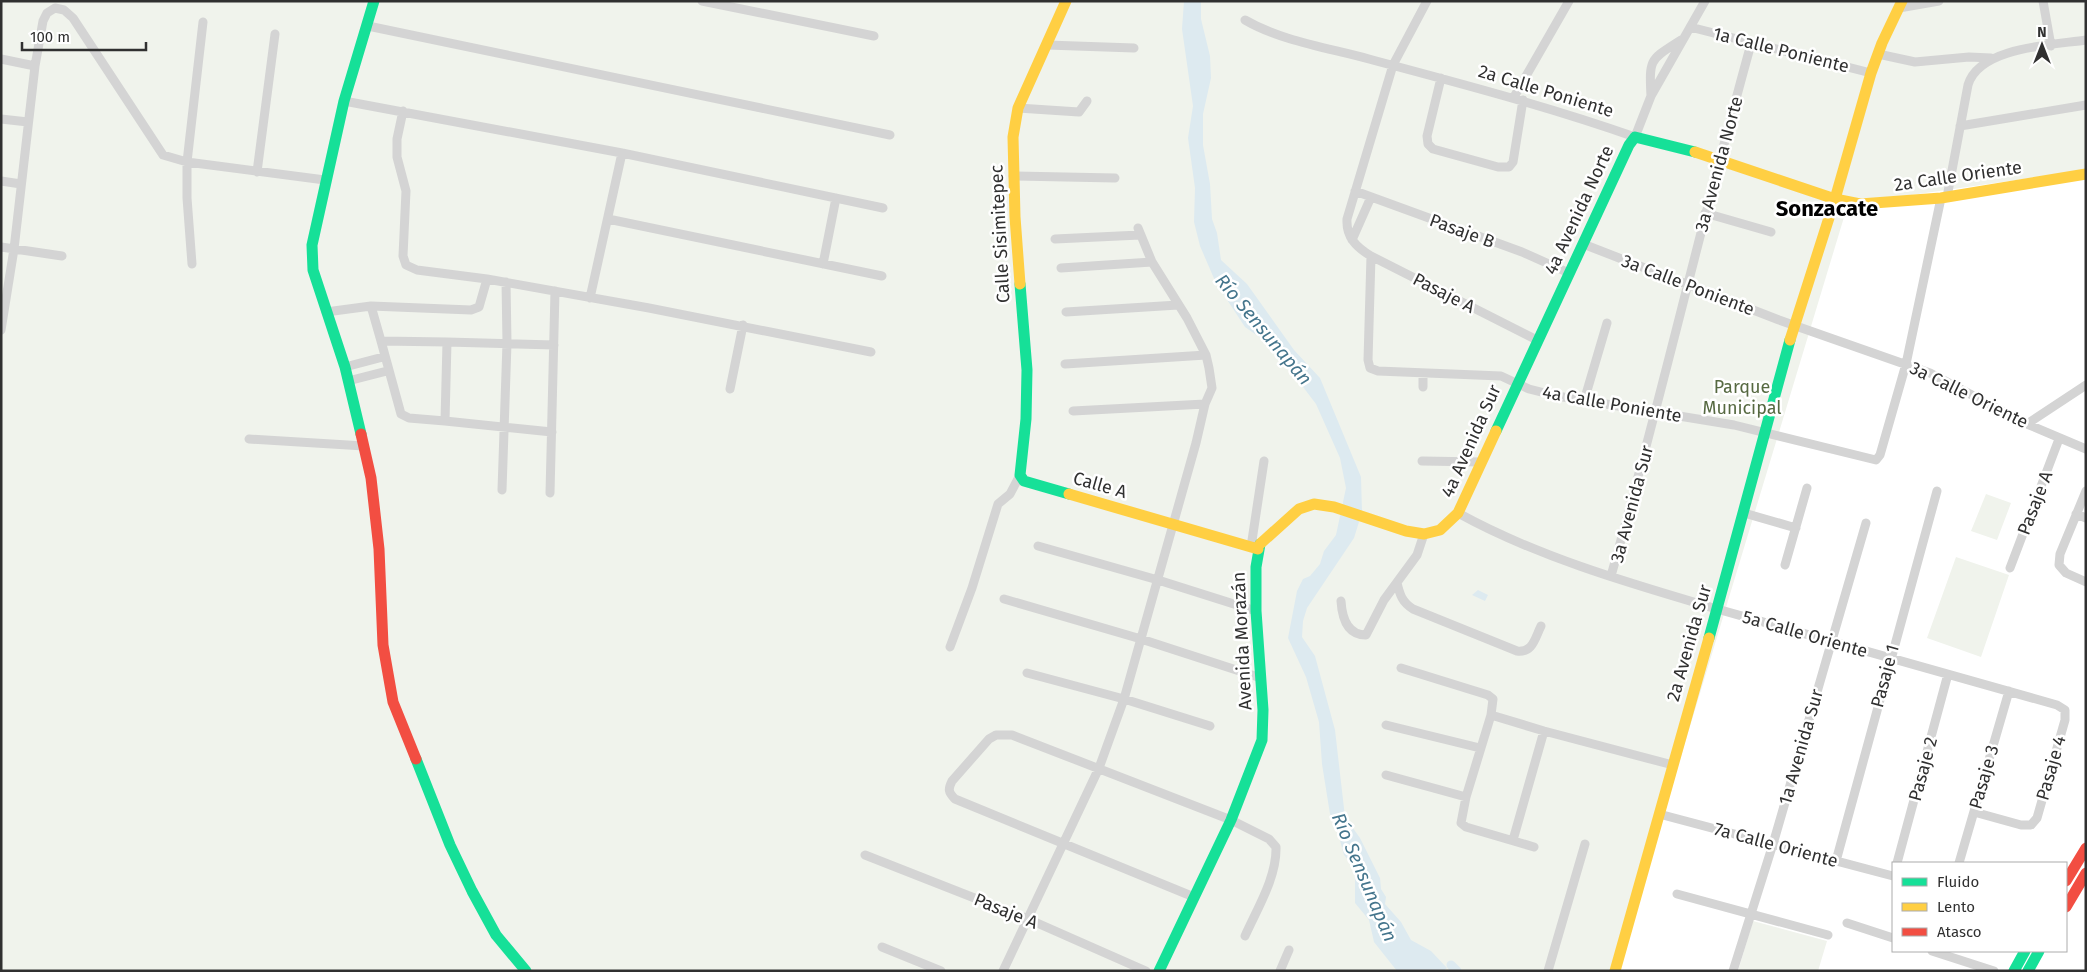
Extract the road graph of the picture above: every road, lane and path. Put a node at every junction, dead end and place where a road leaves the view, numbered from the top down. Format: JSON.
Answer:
{"nodes":[{"id":1,"x":702,"y":1,"type":"edge"},
{"id":2,"x":1066,"y":1,"type":"edge"},
{"id":3,"x":1427,"y":1,"type":"edge"},
{"id":4,"x":1569,"y":1,"type":"edge"},
{"id":5,"x":1705,"y":1,"type":"edge"},
{"id":6,"x":1938,"y":1,"type":"edge"},
{"id":7,"x":2043,"y":1,"type":"edge"},
{"id":8,"x":370,"y":2,"type":"edge"},
{"id":9,"x":1901,"y":4,"type":"edge"},
{"id":10,"x":1245,"y":20,"type":"dead end"},
{"id":11,"x":203,"y":22,"type":"dead end"},
{"id":12,"x":368,"y":26,"type":"junction"},
{"id":13,"x":1690,"y":27,"type":"junction"},
{"id":14,"x":275,"y":34,"type":"dead end"},
{"id":15,"x":874,"y":36,"type":"dead end"},
{"id":16,"x":1684,"y":39,"type":"junction"},
{"id":17,"x":2086,"y":40,"type":"edge"},
{"id":18,"x":1751,"y":44,"type":"junction"},
{"id":19,"x":1047,"y":45,"type":"junction"},
{"id":20,"x":2051,"y":46,"type":"junction"},
{"id":21,"x":1134,"y":48,"type":"dead end"},
{"id":22,"x":1878,"y":54,"type":"junction"},
{"id":23,"x":1991,"y":58,"type":"junction"},
{"id":24,"x":1,"y":59,"type":"edge"},
{"id":25,"x":1393,"y":65,"type":"junction"},
{"id":26,"x":35,"y":66,"type":"junction"},
{"id":27,"x":1871,"y":73,"type":"junction"},
{"id":28,"x":1441,"y":78,"type":"junction"},
{"id":29,"x":1652,"y":96,"type":"junction"},
{"id":30,"x":1519,"y":99,"type":"junction"},
{"id":31,"x":344,"y":101,"type":"junction"},
{"id":32,"x":1087,"y":101,"type":"dead end"},
{"id":33,"x":2086,"y":104,"type":"edge"},
{"id":34,"x":1018,"y":108,"type":"junction"},
{"id":35,"x":403,"y":111,"type":"junction"},
{"id":36,"x":1,"y":119,"type":"edge"},
{"id":37,"x":28,"y":122,"type":"junction"},
{"id":38,"x":1960,"y":126,"type":"junction"},
{"id":39,"x":890,"y":135,"type":"dead end"},
{"id":40,"x":1635,"y":137,"type":"junction"},
{"id":41,"x":622,"y":153,"type":"junction"},
{"id":42,"x":1719,"y":159,"type":"junction"},
{"id":43,"x":187,"y":162,"type":"junction"},
{"id":44,"x":257,"y":172,"type":"junction"},
{"id":45,"x":2086,"y":174,"type":"edge"},
{"id":46,"x":1013,"y":176,"type":"junction"},
{"id":47,"x":1115,"y":178,"type":"dead end"},
{"id":48,"x":325,"y":180,"type":"junction"},
{"id":49,"x":1,"y":182,"type":"edge"},
{"id":50,"x":21,"y":184,"type":"junction"},
{"id":51,"x":1355,"y":191,"type":"junction"},
{"id":52,"x":1371,"y":197,"type":"junction"},
{"id":53,"x":836,"y":198,"type":"junction"},
{"id":54,"x":1944,"y":198,"type":"junction"},
{"id":55,"x":1835,"y":199,"type":"junction"},
{"id":56,"x":883,"y":208,"type":"dead end"},
{"id":57,"x":1706,"y":213,"type":"junction"},
{"id":58,"x":608,"y":219,"type":"junction"},
{"id":59,"x":1771,"y":232,"type":"dead end"},
{"id":60,"x":1055,"y":239,"type":"dead end"},
{"id":61,"x":1352,"y":241,"type":"junction"},
{"id":62,"x":1583,"y":244,"type":"junction"},
{"id":63,"x":1,"y":247,"type":"edge"},
{"id":64,"x":14,"y":249,"type":"junction"},
{"id":65,"x":62,"y":256,"type":"dead end"},
{"id":66,"x":1371,"y":256,"type":"junction"},
{"id":67,"x":1152,"y":262,"type":"junction"},
{"id":68,"x":192,"y":264,"type":"dead end"},
{"id":69,"x":823,"y":264,"type":"junction"},
{"id":70,"x":1061,"y":268,"type":"dead end"},
{"id":71,"x":1569,"y":273,"type":"junction"},
{"id":72,"x":882,"y":276,"type":"dead end"},
{"id":73,"x":487,"y":279,"type":"junction"},
{"id":74,"x":506,"y":282,"type":"junction"},
{"id":75,"x":1688,"y":285,"type":"junction"},
{"id":76,"x":555,"y":291,"type":"junction"},
{"id":77,"x":590,"y":298,"type":"junction"},
{"id":78,"x":1178,"y":305,"type":"junction"},
{"id":79,"x":371,"y":306,"type":"junction"},
{"id":80,"x":326,"y":312,"type":"junction"},
{"id":81,"x":1066,"y":312,"type":"dead end"},
{"id":82,"x":1607,"y":323,"type":"dead end"},
{"id":83,"x":743,"y":325,"type":"junction"},
{"id":84,"x":1794,"y":325,"type":"junction"},
{"id":85,"x":1,"y":330,"type":"edge"},
{"id":86,"x":1536,"y":340,"type":"junction"},
{"id":87,"x":381,"y":341,"type":"junction"},
{"id":88,"x":447,"y":342,"type":"junction"},
{"id":89,"x":507,"y":344,"type":"junction"},
{"id":90,"x":554,"y":345,"type":"junction"},
{"id":91,"x":871,"y":352,"type":"dead end"},
{"id":92,"x":1206,"y":355,"type":"junction"},
{"id":93,"x":384,"y":358,"type":"junction"},
{"id":94,"x":1065,"y":364,"type":"dead end"},
{"id":95,"x":1906,"y":364,"type":"junction"},
{"id":96,"x":344,"y":367,"type":"junction"},
{"id":97,"x":387,"y":371,"type":"junction"},
{"id":98,"x":1423,"y":373,"type":"junction"},
{"id":99,"x":348,"y":381,"type":"junction"},
{"id":100,"x":1516,"y":383,"type":"junction"},
{"id":101,"x":2086,"y":385,"type":"edge"},
{"id":102,"x":1423,"y":387,"type":"dead end"},
{"id":103,"x":730,"y":389,"type":"dead end"},
{"id":104,"x":1584,"y":401,"type":"junction"},
{"id":105,"x":1205,"y":404,"type":"junction"},
{"id":106,"x":1073,"y":412,"type":"dead end"},
{"id":107,"x":1657,"y":413,"type":"junction"},
{"id":108,"x":445,"y":421,"type":"junction"},
{"id":109,"x":2027,"y":424,"type":"junction"},
{"id":110,"x":505,"y":428,"type":"junction"},
{"id":111,"x":1766,"y":431,"type":"junction"},
{"id":112,"x":552,"y":432,"type":"junction"},
{"id":113,"x":249,"y":439,"type":"dead end"},
{"id":114,"x":2059,"y":439,"type":"junction"},
{"id":115,"x":364,"y":446,"type":"junction"},
{"id":116,"x":2086,"y":449,"type":"edge"},
{"id":117,"x":1264,"y":461,"type":"dead end"},
{"id":118,"x":1422,"y":461,"type":"dead end"},
{"id":119,"x":1482,"y":462,"type":"junction"},
{"id":120,"x":1020,"y":475,"type":"junction"},
{"id":121,"x":1807,"y":488,"type":"dead end"},
{"id":122,"x":502,"y":490,"type":"dead end"},
{"id":123,"x":1937,"y":491,"type":"dead end"},
{"id":124,"x":2086,"y":491,"type":"edge"},
{"id":125,"x":550,"y":494,"type":"dead end"},
{"id":126,"x":1458,"y":513,"type":"junction"},
{"id":127,"x":1744,"y":513,"type":"junction"},
{"id":128,"x":2076,"y":514,"type":"junction"},
{"id":129,"x":2086,"y":518,"type":"edge"},
{"id":130,"x":1866,"y":523,"type":"dead end"},
{"id":131,"x":1173,"y":524,"type":"junction"},
{"id":132,"x":1796,"y":528,"type":"junction"},
{"id":133,"x":1424,"y":534,"type":"junction"},
{"id":134,"x":1038,"y":546,"type":"dead end"},
{"id":135,"x":1254,"y":548,"type":"junction"},
{"id":136,"x":1785,"y":565,"type":"dead end"},
{"id":137,"x":2010,"y":568,"type":"dead end"},
{"id":138,"x":1612,"y":576,"type":"junction"},
{"id":139,"x":1158,"y":580,"type":"junction"},
{"id":140,"x":2086,"y":582,"type":"edge"},
{"id":141,"x":1397,"y":583,"type":"junction"},
{"id":142,"x":1004,"y":599,"type":"dead end"},
{"id":143,"x":1341,"y":601,"type":"dead end"},
{"id":144,"x":1718,"y":609,"type":"junction"},
{"id":145,"x":1256,"y":611,"type":"junction"},
{"id":146,"x":1541,"y":626,"type":"dead end"},
{"id":147,"x":1141,"y":639,"type":"junction"},
{"id":148,"x":1832,"y":642,"type":"junction"},
{"id":149,"x":950,"y":647,"type":"dead end"},
{"id":150,"x":1890,"y":658,"type":"junction"},
{"id":151,"x":1401,"y":668,"type":"dead end"},
{"id":152,"x":1027,"y":673,"type":"dead end"},
{"id":153,"x":1948,"y":674,"type":"junction"},
{"id":154,"x":1261,"y":678,"type":"junction"},
{"id":155,"x":2009,"y":692,"type":"junction"},
{"id":156,"x":1124,"y":699,"type":"junction"},
{"id":157,"x":2064,"y":710,"type":"joint"},
{"id":158,"x":1491,"y":715,"type":"junction"},
{"id":159,"x":1386,"y":725,"type":"dead end"},
{"id":160,"x":1210,"y":726,"type":"dead end"},
{"id":161,"x":1544,"y":732,"type":"junction"},
{"id":162,"x":1480,"y":748,"type":"junction"},
{"id":163,"x":1673,"y":765,"type":"junction"},
{"id":164,"x":1099,"y":768,"type":"junction"},
{"id":165,"x":1386,"y":775,"type":"dead end"},
{"id":166,"x":1466,"y":797,"type":"junction"},
{"id":167,"x":1974,"y":812,"type":"junction"},
{"id":168,"x":1659,"y":814,"type":"junction"},
{"id":169,"x":1230,"y":820,"type":"junction"},
{"id":170,"x":1513,"y":840,"type":"junction"},
{"id":171,"x":1063,"y":844,"type":"junction"},
{"id":172,"x":1585,"y":844,"type":"dead end"},
{"id":173,"x":1773,"y":844,"type":"junction"},
{"id":174,"x":1534,"y":847,"type":"dead end"},
{"id":175,"x":2086,"y":848,"type":"edge"},
{"id":176,"x":865,"y":855,"type":"dead end"},
{"id":177,"x":1836,"y":861,"type":"junction"},
{"id":178,"x":1897,"y":862,"type":"edge"},
{"id":179,"x":1960,"y":862,"type":"edge"},
{"id":180,"x":2086,"y":873,"type":"edge"},
{"id":181,"x":1892,"y":876,"type":"edge"},
{"id":182,"x":2067,"y":879,"type":"edge"},
{"id":183,"x":1677,"y":894,"type":"dead end"},
{"id":184,"x":1194,"y":897,"type":"junction"},
{"id":185,"x":2067,"y":904,"type":"edge"},
{"id":186,"x":1751,"y":914,"type":"junction"},
{"id":187,"x":1028,"y":919,"type":"junction"},
{"id":188,"x":1847,"y":923,"type":"dead end"},
{"id":189,"x":1828,"y":935,"type":"dead end"},
{"id":190,"x":1245,"y":936,"type":"dead end"},
{"id":191,"x":1892,"y":938,"type":"edge"},
{"id":192,"x":882,"y":947,"type":"dead end"},
{"id":193,"x":1290,"y":950,"type":"dead end"},
{"id":194,"x":1935,"y":952,"type":"edge"},
{"id":195,"x":2024,"y":952,"type":"edge"},
{"id":196,"x":2038,"y":952,"type":"edge"},
{"id":197,"x":526,"y":971,"type":"edge"},
{"id":198,"x":941,"y":971,"type":"edge"},
{"id":199,"x":1003,"y":971,"type":"edge"},
{"id":200,"x":1146,"y":971,"type":"edge"},
{"id":201,"x":1159,"y":971,"type":"edge"},
{"id":202,"x":1280,"y":971,"type":"edge"},
{"id":203,"x":1548,"y":971,"type":"edge"},
{"id":204,"x":1615,"y":971,"type":"edge"},
{"id":205,"x":1733,"y":971,"type":"edge"},
{"id":206,"x":1994,"y":971,"type":"edge"},
{"id":207,"x":2014,"y":971,"type":"edge"},
{"id":208,"x":2028,"y":971,"type":"edge"}],
"edges":[{"from":1,"to":15,"type":"street"},
{"from":2,"to":19,"type":"street","name":"Calle Sisimitepec"},
{"from":3,"to":25,"type":"street"},
{"from":4,"to":30,"type":"street"},
{"from":5,"to":13,"type":"street","name":"4a Avenida Norte"},
{"from":6,"to":9,"type":"street"},
{"from":7,"to":20,"type":"street"},
{"from":8,"to":12,"type":"street"},
{"from":9,"to":22,"type":"street","name":"2a Avenida Sur"},
{"from":10,"to":25,"type":"street","name":"2a Calle Poniente"},
{"from":11,"to":43,"type":"street"},
{"from":12,"to":31,"type":"street"},
{"from":12,"to":39,"type":"street"},
{"from":13,"to":16,"type":"street","name":"4a Avenida Norte"},
{"from":13,"to":18,"type":"street","name":"1a Calle Poniente"},
{"from":14,"to":44,"type":"street"},
{"from":16,"to":29,"type":"street","name":"4a Avenida Norte"},
{"from":16,"to":29,"type":"street"},
{"from":17,"to":20,"type":"street"},
{"from":18,"to":27,"type":"street","name":"1a Calle Poniente"},
{"from":18,"to":42,"type":"street","name":"3a Avenida Norte"},
{"from":19,"to":21,"type":"street"},
{"from":19,"to":34,"type":"street","name":"Calle Sisimitepec"},
{"from":20,"to":23,"type":"street"},
{"from":22,"to":23,"type":"street"},
{"from":22,"to":27,"type":"street","name":"2a Avenida Sur"},
{"from":23,"to":38,"type":"street"},
{"from":24,"to":26,"type":"street"},
{"from":25,"to":28,"type":"street","name":"2a Calle Poniente"},
{"from":25,"to":51,"type":"street"},
{"from":26,"to":37,"type":"street"},
{"from":26,"to":43,"type":"street"},
{"from":27,"to":55,"type":"street","name":"2a Avenida Sur"},
{"from":28,"to":30,"type":"street","name":"2a Calle Poniente"},
{"from":28,"to":30,"type":"street"},
{"from":29,"to":40,"type":"street","name":"4a Avenida Norte"},
{"from":30,"to":40,"type":"street","name":"2a Calle Poniente"},
{"from":31,"to":35,"type":"street"},
{"from":31,"to":48,"type":"street"},
{"from":32,"to":34,"type":"street"},
{"from":33,"to":38,"type":"street"},
{"from":34,"to":46,"type":"street","name":"Calle Sisimitepec"},
{"from":35,"to":41,"type":"street"},
{"from":35,"to":73,"type":"street"},
{"from":36,"to":37,"type":"street"},
{"from":37,"to":50,"type":"street"},
{"from":38,"to":54,"type":"street"},
{"from":40,"to":42,"type":"street","name":"2a Calle Poniente"},
{"from":40,"to":62,"type":"street","name":"4a Avenida Norte"},
{"from":41,"to":53,"type":"street"},
{"from":41,"to":58,"type":"street"},
{"from":42,"to":55,"type":"street","name":"2a Calle Poniente"},
{"from":42,"to":57,"type":"street","name":"3a Avenida Norte"},
{"from":43,"to":44,"type":"street"},
{"from":43,"to":68,"type":"street"},
{"from":44,"to":48,"type":"street"},
{"from":45,"to":54,"type":"street","name":"2a Calle Oriente"},
{"from":46,"to":47,"type":"street"},
{"from":46,"to":120,"type":"street","name":"Calle Sisimitepec"},
{"from":48,"to":80,"type":"street"},
{"from":49,"to":50,"type":"street"},
{"from":50,"to":64,"type":"street"},
{"from":51,"to":52,"type":"street","name":"Pasaje B"},
{"from":51,"to":61,"type":"street"},
{"from":52,"to":61,"type":"street"},
{"from":52,"to":71,"type":"street","name":"Pasaje B"},
{"from":53,"to":56,"type":"street"},
{"from":53,"to":69,"type":"street"},
{"from":54,"to":55,"type":"street","name":"2a Calle Oriente"},
{"from":54,"to":95,"type":"street"},
{"from":55,"to":84,"type":"street","name":"2a Avenida Sur"},
{"from":57,"to":59,"type":"street"},
{"from":57,"to":75,"type":"street","name":"3a Avenida Norte"},
{"from":58,"to":69,"type":"street"},
{"from":58,"to":77,"type":"street"},
{"from":60,"to":67,"type":"street"},
{"from":61,"to":66,"type":"street","name":"Pasaje A"},
{"from":62,"to":71,"type":"street","name":"4a Avenida Norte"},
{"from":62,"to":75,"type":"street","name":"3a Calle Poniente"},
{"from":63,"to":64,"type":"street"},
{"from":64,"to":65,"type":"street"},
{"from":64,"to":85,"type":"street"},
{"from":66,"to":86,"type":"street","name":"Pasaje A"},
{"from":66,"to":98,"type":"street","name":"4a Calle Poniente"},
{"from":67,"to":70,"type":"street"},
{"from":67,"to":78,"type":"street"},
{"from":69,"to":72,"type":"street"},
{"from":71,"to":86,"type":"street","name":"4a Avenida Norte"},
{"from":73,"to":74,"type":"street"},
{"from":73,"to":79,"type":"street"},
{"from":74,"to":76,"type":"street"},
{"from":74,"to":89,"type":"street"},
{"from":75,"to":84,"type":"street","name":"3a Calle Poniente"},
{"from":75,"to":107,"type":"street","name":"3a Avenida Sur"},
{"from":76,"to":77,"type":"street"},
{"from":76,"to":90,"type":"street"},
{"from":77,"to":83,"type":"street"},
{"from":78,"to":81,"type":"street"},
{"from":78,"to":92,"type":"street"},
{"from":79,"to":80,"type":"street"},
{"from":79,"to":87,"type":"street"},
{"from":80,"to":96,"type":"street"},
{"from":82,"to":104,"type":"street"},
{"from":83,"to":91,"type":"street"},
{"from":83,"to":103,"type":"street"},
{"from":84,"to":95,"type":"street","name":"3a Calle Oriente"},
{"from":84,"to":111,"type":"street","name":"2a Avenida Sur"},
{"from":86,"to":100,"type":"street","name":"4a Avenida Norte"},
{"from":87,"to":88,"type":"street"},
{"from":87,"to":93,"type":"street"},
{"from":88,"to":89,"type":"street"},
{"from":88,"to":108,"type":"street"},
{"from":89,"to":90,"type":"street"},
{"from":89,"to":110,"type":"street"},
{"from":90,"to":112,"type":"street"},
{"from":92,"to":94,"type":"street"},
{"from":92,"to":105,"type":"street"},
{"from":93,"to":96,"type":"street"},
{"from":93,"to":97,"type":"street"},
{"from":95,"to":109,"type":"street","name":"3a Calle Oriente"},
{"from":95,"to":111,"type":"street","name":"4a Calle Poniente"},
{"from":96,"to":99,"type":"street"},
{"from":97,"to":99,"type":"street"},
{"from":97,"to":108,"type":"street"},
{"from":98,"to":100,"type":"street","name":"4a Calle Poniente"},
{"from":98,"to":102,"type":"street"},
{"from":99,"to":115,"type":"street"},
{"from":100,"to":104,"type":"street","name":"4a Calle Poniente"},
{"from":100,"to":119,"type":"street","name":"4a Avenida Sur"},
{"from":101,"to":109,"type":"street"},
{"from":104,"to":107,"type":"street","name":"4a Calle Poniente"},
{"from":105,"to":106,"type":"street"},
{"from":105,"to":131,"type":"street"},
{"from":107,"to":111,"type":"street","name":"4a Calle Poniente"},
{"from":107,"to":138,"type":"street","name":"3a Avenida Sur"},
{"from":108,"to":110,"type":"street"},
{"from":109,"to":114,"type":"street","name":"3a Calle Oriente"},
{"from":110,"to":112,"type":"street"},
{"from":110,"to":122,"type":"street"},
{"from":111,"to":127,"type":"street","name":"2a Avenida Sur"},
{"from":112,"to":125,"type":"street"},
{"from":113,"to":115,"type":"street"},
{"from":114,"to":116,"type":"street","name":"3a Calle Oriente"},
{"from":114,"to":137,"type":"street","name":"Pasaje A"},
{"from":115,"to":197,"type":"street"},
{"from":117,"to":135,"type":"street"},
{"from":118,"to":119,"type":"street"},
{"from":119,"to":126,"type":"street","name":"4a Avenida Sur"},
{"from":120,"to":131,"type":"street","name":"Calle A"},
{"from":120,"to":149,"type":"street"},
{"from":121,"to":132,"type":"street"},
{"from":123,"to":150,"type":"street","name":"Pasaje 1"},
{"from":124,"to":128,"type":"street"},
{"from":126,"to":133,"type":"street"},
{"from":126,"to":138,"type":"street","name":"5a Calle Oriente"},
{"from":127,"to":132,"type":"street"},
{"from":127,"to":144,"type":"street","name":"2a Avenida Sur"},
{"from":128,"to":129,"type":"street"},
{"from":128,"to":140,"type":"street"},
{"from":130,"to":148,"type":"street","name":"1a Avenida Sur"},
{"from":131,"to":135,"type":"street","name":"Calle A"},
{"from":131,"to":139,"type":"street"},
{"from":132,"to":136,"type":"street"},
{"from":133,"to":135,"type":"street","name":"Avenida Morazán"},
{"from":133,"to":141,"type":"street"},
{"from":134,"to":139,"type":"street"},
{"from":135,"to":145,"type":"street","name":"Avenida Morazán"},
{"from":138,"to":144,"type":"street","name":"5a Calle Oriente"},
{"from":139,"to":145,"type":"street"},
{"from":139,"to":147,"type":"street"},
{"from":141,"to":143,"type":"street"},
{"from":141,"to":146,"type":"street"},
{"from":142,"to":147,"type":"street"},
{"from":144,"to":148,"type":"street","name":"5a Calle Oriente"},
{"from":144,"to":163,"type":"street","name":"2a Avenida Sur"},
{"from":145,"to":154,"type":"street","name":"Avenida Morazán"},
{"from":147,"to":154,"type":"street"},
{"from":147,"to":156,"type":"street"},
{"from":148,"to":150,"type":"street","name":"5a Calle Oriente"},
{"from":148,"to":173,"type":"street","name":"1a Avenida Sur"},
{"from":150,"to":153,"type":"street","name":"5a Calle Oriente"},
{"from":150,"to":177,"type":"street","name":"Pasaje 1"},
{"from":151,"to":158,"type":"street"},
{"from":152,"to":156,"type":"street"},
{"from":153,"to":155,"type":"street","name":"5a Calle Oriente"},
{"from":153,"to":178,"type":"street","name":"Pasaje 2"},
{"from":154,"to":169,"type":"street","name":"Avenida Morazán"},
{"from":155,"to":157,"type":"street","name":"5a Calle Oriente"},
{"from":155,"to":167,"type":"street","name":"Pasaje 3"},
{"from":156,"to":160,"type":"street"},
{"from":156,"to":164,"type":"street"},
{"from":157,"to":167,"type":"street","name":"Pasaje 4"},
{"from":158,"to":161,"type":"street"},
{"from":158,"to":162,"type":"street"},
{"from":159,"to":162,"type":"street"},
{"from":161,"to":163,"type":"street"},
{"from":161,"to":170,"type":"street"},
{"from":162,"to":166,"type":"street"},
{"from":163,"to":168,"type":"street","name":"2a Avenida Sur"},
{"from":164,"to":169,"type":"street"},
{"from":164,"to":171,"type":"street"},
{"from":164,"to":171,"type":"street"},
{"from":165,"to":166,"type":"street"},
{"from":166,"to":170,"type":"street"},
{"from":167,"to":179,"type":"street","name":"Pasaje 3"},
{"from":168,"to":173,"type":"street","name":"7a Calle Oriente"},
{"from":168,"to":204,"type":"street","name":"2a Avenida Sur"},
{"from":169,"to":184,"type":"street","name":"Avenida Morazán"},
{"from":169,"to":190,"type":"street"},
{"from":170,"to":174,"type":"street"},
{"from":171,"to":184,"type":"street"},
{"from":171,"to":187,"type":"street"},
{"from":172,"to":203,"type":"street"},
{"from":173,"to":177,"type":"street","name":"7a Calle Oriente"},
{"from":173,"to":186,"type":"street","name":"1a Avenida Sur"},
{"from":175,"to":182,"type":"street"},
{"from":176,"to":187,"type":"street","name":"Pasaje A"},
{"from":177,"to":181,"type":"street","name":"7a Calle Oriente"},
{"from":180,"to":185,"type":"street"},
{"from":183,"to":186,"type":"street"},
{"from":184,"to":201,"type":"street","name":"Avenida Morazán"},
{"from":186,"to":189,"type":"street"},
{"from":186,"to":205,"type":"street","name":"1a Avenida Sur"},
{"from":187,"to":199,"type":"street"},
{"from":187,"to":200,"type":"street","name":"Pasaje A"},
{"from":188,"to":191,"type":"street"},
{"from":192,"to":198,"type":"street"},
{"from":193,"to":202,"type":"street"},
{"from":194,"to":206,"type":"street"},
{"from":195,"to":207,"type":"street"},
{"from":196,"to":208,"type":"street"}]}
